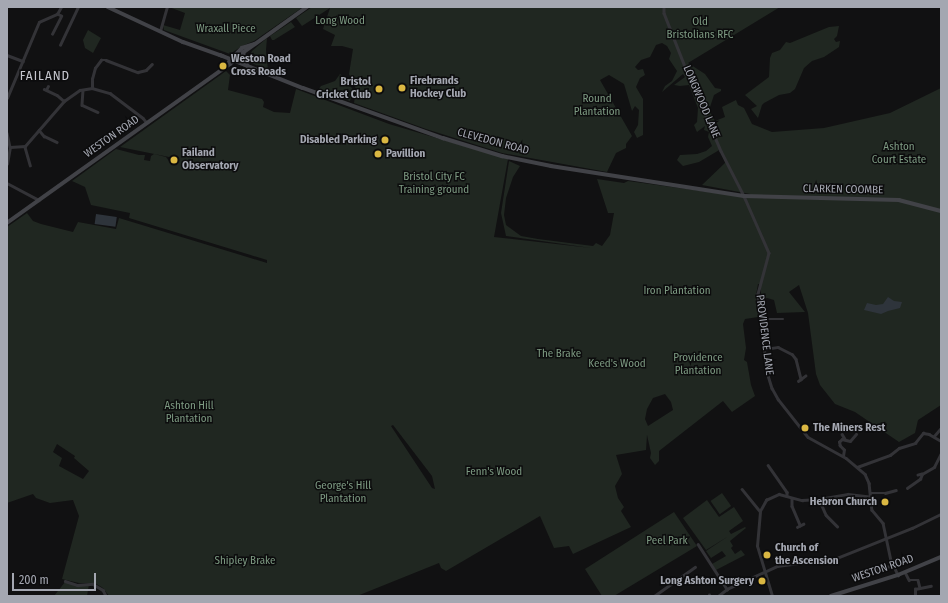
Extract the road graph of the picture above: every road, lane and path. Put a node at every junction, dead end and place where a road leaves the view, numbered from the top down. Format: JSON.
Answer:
{"nodes":[{"id":1,"x":61,"y":7,"type":"edge"},
{"id":2,"x":78,"y":7,"type":"edge"},
{"id":3,"x":108,"y":7,"type":"edge"},
{"id":4,"x":167,"y":7,"type":"edge"},
{"id":5,"x":307,"y":7,"type":"edge"},
{"id":6,"x":664,"y":7,"type":"edge"},
{"id":7,"x":57,"y":14,"type":"junction"},
{"id":8,"x":160,"y":32,"type":"junction"},
{"id":9,"x":52,"y":34,"type":"dead end"},
{"id":10,"x":256,"y":43,"type":"junction"},
{"id":11,"x":60,"y":45,"type":"dead end"},
{"id":12,"x":244,"y":52,"type":"junction"},
{"id":13,"x":7,"y":55,"type":"edge"},
{"id":14,"x":233,"y":60,"type":"junction"},
{"id":15,"x":22,"y":61,"type":"junction"},
{"id":16,"x":152,"y":64,"type":"dead end"},
{"id":17,"x":248,"y":66,"type":"junction"},
{"id":18,"x":48,"y":86,"type":"dead end"},
{"id":19,"x":92,"y":88,"type":"junction"},
{"id":20,"x":83,"y":90,"type":"junction"},
{"id":21,"x":7,"y":98,"type":"edge"},
{"id":22,"x":64,"y":101,"type":"junction"},
{"id":23,"x":98,"y":112,"type":"dead end"},
{"id":24,"x":147,"y":123,"type":"junction"},
{"id":25,"x":39,"y":130,"type":"junction"},
{"id":26,"x":7,"y":133,"type":"edge"},
{"id":27,"x":56,"y":141,"type":"dead end"},
{"id":28,"x":10,"y":147,"type":"junction"},
{"id":29,"x":25,"y":147,"type":"junction"},
{"id":30,"x":7,"y":164,"type":"edge"},
{"id":31,"x":30,"y":165,"type":"dead end"},
{"id":32,"x":7,"y":183,"type":"edge"},
{"id":33,"x":744,"y":196,"type":"junction"},
{"id":34,"x":39,"y":200,"type":"junction"},
{"id":35,"x":941,"y":211,"type":"edge"},
{"id":36,"x":7,"y":223,"type":"edge"},
{"id":37,"x":762,"y":319,"type":"junction"},
{"id":38,"x":784,"y":319,"type":"dead end"},
{"id":39,"x":765,"y":349,"type":"junction"},
{"id":40,"x":805,"y":376,"type":"dead end"},
{"id":41,"x":802,"y":378,"type":"junction"},
{"id":42,"x":798,"y":381,"type":"dead end"},
{"id":43,"x":941,"y":428,"type":"edge"},
{"id":44,"x":842,"y":434,"type":"dead end"},
{"id":45,"x":856,"y":434,"type":"dead end"},
{"id":46,"x":934,"y":436,"type":"junction"},
{"id":47,"x":845,"y":440,"type":"junction"},
{"id":48,"x":941,"y":441,"type":"edge"},
{"id":49,"x":941,"y":453,"type":"edge"},
{"id":50,"x":843,"y":456,"type":"junction"},
{"id":51,"x":768,"y":465,"type":"dead end"},
{"id":52,"x":857,"y":467,"type":"junction"},
{"id":53,"x":922,"y":474,"type":"junction"},
{"id":54,"x":918,"y":475,"type":"dead end"},
{"id":55,"x":907,"y":488,"type":"dead end"},
{"id":56,"x":742,"y":489,"type":"dead end"},
{"id":57,"x":896,"y":490,"type":"dead end"},
{"id":58,"x":871,"y":495,"type":"junction"},
{"id":59,"x":787,"y":496,"type":"junction"},
{"id":60,"x":792,"y":498,"type":"junction"},
{"id":61,"x":819,"y":499,"type":"junction"},
{"id":62,"x":760,"y":512,"type":"junction"},
{"id":63,"x":941,"y":514,"type":"edge"},
{"id":64,"x":836,"y":523,"type":"dead end"},
{"id":65,"x":800,"y":525,"type":"dead end"},
{"id":66,"x":887,"y":538,"type":"junction"},
{"id":67,"x":698,"y":544,"type":"dead end"},
{"id":68,"x":941,"y":557,"type":"edge"},
{"id":69,"x":894,"y":565,"type":"junction"},
{"id":70,"x":695,"y":567,"type":"dead end"},
{"id":71,"x":875,"y":570,"type":"dead end"},
{"id":72,"x":766,"y":571,"type":"junction"},
{"id":73,"x":906,"y":572,"type":"junction"},
{"id":74,"x":898,"y":574,"type":"junction"},
{"id":75,"x":65,"y":581,"type":"dead end"},
{"id":76,"x":931,"y":586,"type":"dead end"},
{"id":77,"x":920,"y":588,"type":"junction"},
{"id":78,"x":728,"y":589,"type":"junction"},
{"id":79,"x":915,"y":594,"type":"dead end"},
{"id":80,"x":106,"y":596,"type":"edge"},
{"id":81,"x":654,"y":596,"type":"edge"},
{"id":82,"x":718,"y":596,"type":"edge"},
{"id":83,"x":772,"y":596,"type":"edge"},
{"id":84,"x":831,"y":596,"type":"edge"}],
"edges":[{"from":1,"to":7,"type":"street"},
{"from":2,"to":11,"type":"street"},
{"from":3,"to":8,"type":"main road","name":"CLEVEDON ROAD"},
{"from":4,"to":8,"type":"street"},
{"from":5,"to":10,"type":"main road"},
{"from":6,"to":33,"type":"street","name":"LONGWOOD LANE"},
{"from":7,"to":9,"type":"street"},
{"from":7,"to":15,"type":"street"},
{"from":8,"to":14,"type":"main road","name":"CLEVEDON ROAD"},
{"from":10,"to":12,"type":"main road"},
{"from":10,"to":14,"type":"main road"},
{"from":12,"to":14,"type":"main road"},
{"from":12,"to":17,"type":"main road"},
{"from":13,"to":15,"type":"street"},
{"from":14,"to":17,"type":"main road","name":"CLEVEDON ROAD"},
{"from":14,"to":24,"type":"main road","name":"WESTON ROAD"},
{"from":15,"to":21,"type":"street"},
{"from":16,"to":19,"type":"street"},
{"from":17,"to":33,"type":"main road","name":"CLEVEDON ROAD"},
{"from":18,"to":22,"type":"street"},
{"from":19,"to":20,"type":"street"},
{"from":19,"to":24,"type":"street"},
{"from":20,"to":22,"type":"street"},
{"from":20,"to":23,"type":"street"},
{"from":22,"to":25,"type":"street"},
{"from":24,"to":34,"type":"main road","name":"WESTON ROAD"},
{"from":25,"to":27,"type":"street"},
{"from":25,"to":29,"type":"street"},
{"from":26,"to":28,"type":"street"},
{"from":28,"to":29,"type":"street"},
{"from":28,"to":30,"type":"street"},
{"from":29,"to":31,"type":"street"},
{"from":32,"to":34,"type":"street"},
{"from":33,"to":35,"type":"main road","name":"CLARKEN COOMBE"},
{"from":33,"to":37,"type":"street","name":"PROVIDENCE LANE"},
{"from":34,"to":36,"type":"main road","name":"WESTON ROAD"},
{"from":37,"to":38,"type":"street"},
{"from":37,"to":39,"type":"street","name":"PROVIDENCE LANE"},
{"from":39,"to":41,"type":"street"},
{"from":39,"to":50,"type":"street","name":"PROVIDENCE LANE"},
{"from":40,"to":41,"type":"street"},
{"from":41,"to":42,"type":"street"},
{"from":43,"to":46,"type":"street"},
{"from":44,"to":47,"type":"street"},
{"from":45,"to":47,"type":"street"},
{"from":46,"to":48,"type":"street"},
{"from":46,"to":52,"type":"street"},
{"from":47,"to":50,"type":"street"},
{"from":49,"to":53,"type":"street"},
{"from":50,"to":52,"type":"street","name":"PROVIDENCE LANE"},
{"from":51,"to":59,"type":"street"},
{"from":52,"to":58,"type":"street","name":"PROVIDENCE LANE"},
{"from":53,"to":54,"type":"street"},
{"from":53,"to":55,"type":"street"},
{"from":56,"to":62,"type":"street"},
{"from":57,"to":58,"type":"street"},
{"from":58,"to":61,"type":"street"},
{"from":58,"to":66,"type":"street","name":"PROVIDENCE LANE"},
{"from":59,"to":60,"type":"street"},
{"from":59,"to":62,"type":"street"},
{"from":60,"to":61,"type":"street"},
{"from":60,"to":65,"type":"street"},
{"from":61,"to":64,"type":"street"},
{"from":62,"to":72,"type":"street"},
{"from":63,"to":66,"type":"street"},
{"from":66,"to":69,"type":"street","name":"PROVIDENCE LANE"},
{"from":66,"to":72,"type":"street"},
{"from":67,"to":78,"type":"street"},
{"from":68,"to":73,"type":"main road","name":"WESTON ROAD"},
{"from":69,"to":71,"type":"street"},
{"from":69,"to":74,"type":"street","name":"PROVIDENCE LANE"},
{"from":70,"to":81,"type":"street"},
{"from":72,"to":78,"type":"street"},
{"from":72,"to":83,"type":"street"},
{"from":73,"to":74,"type":"main road","name":"WESTON ROAD"},
{"from":73,"to":77,"type":"street"},
{"from":74,"to":84,"type":"main road","name":"WESTON ROAD"},
{"from":75,"to":80,"type":"street"},
{"from":76,"to":77,"type":"street"},
{"from":77,"to":79,"type":"street"},
{"from":78,"to":82,"type":"street"}]}
